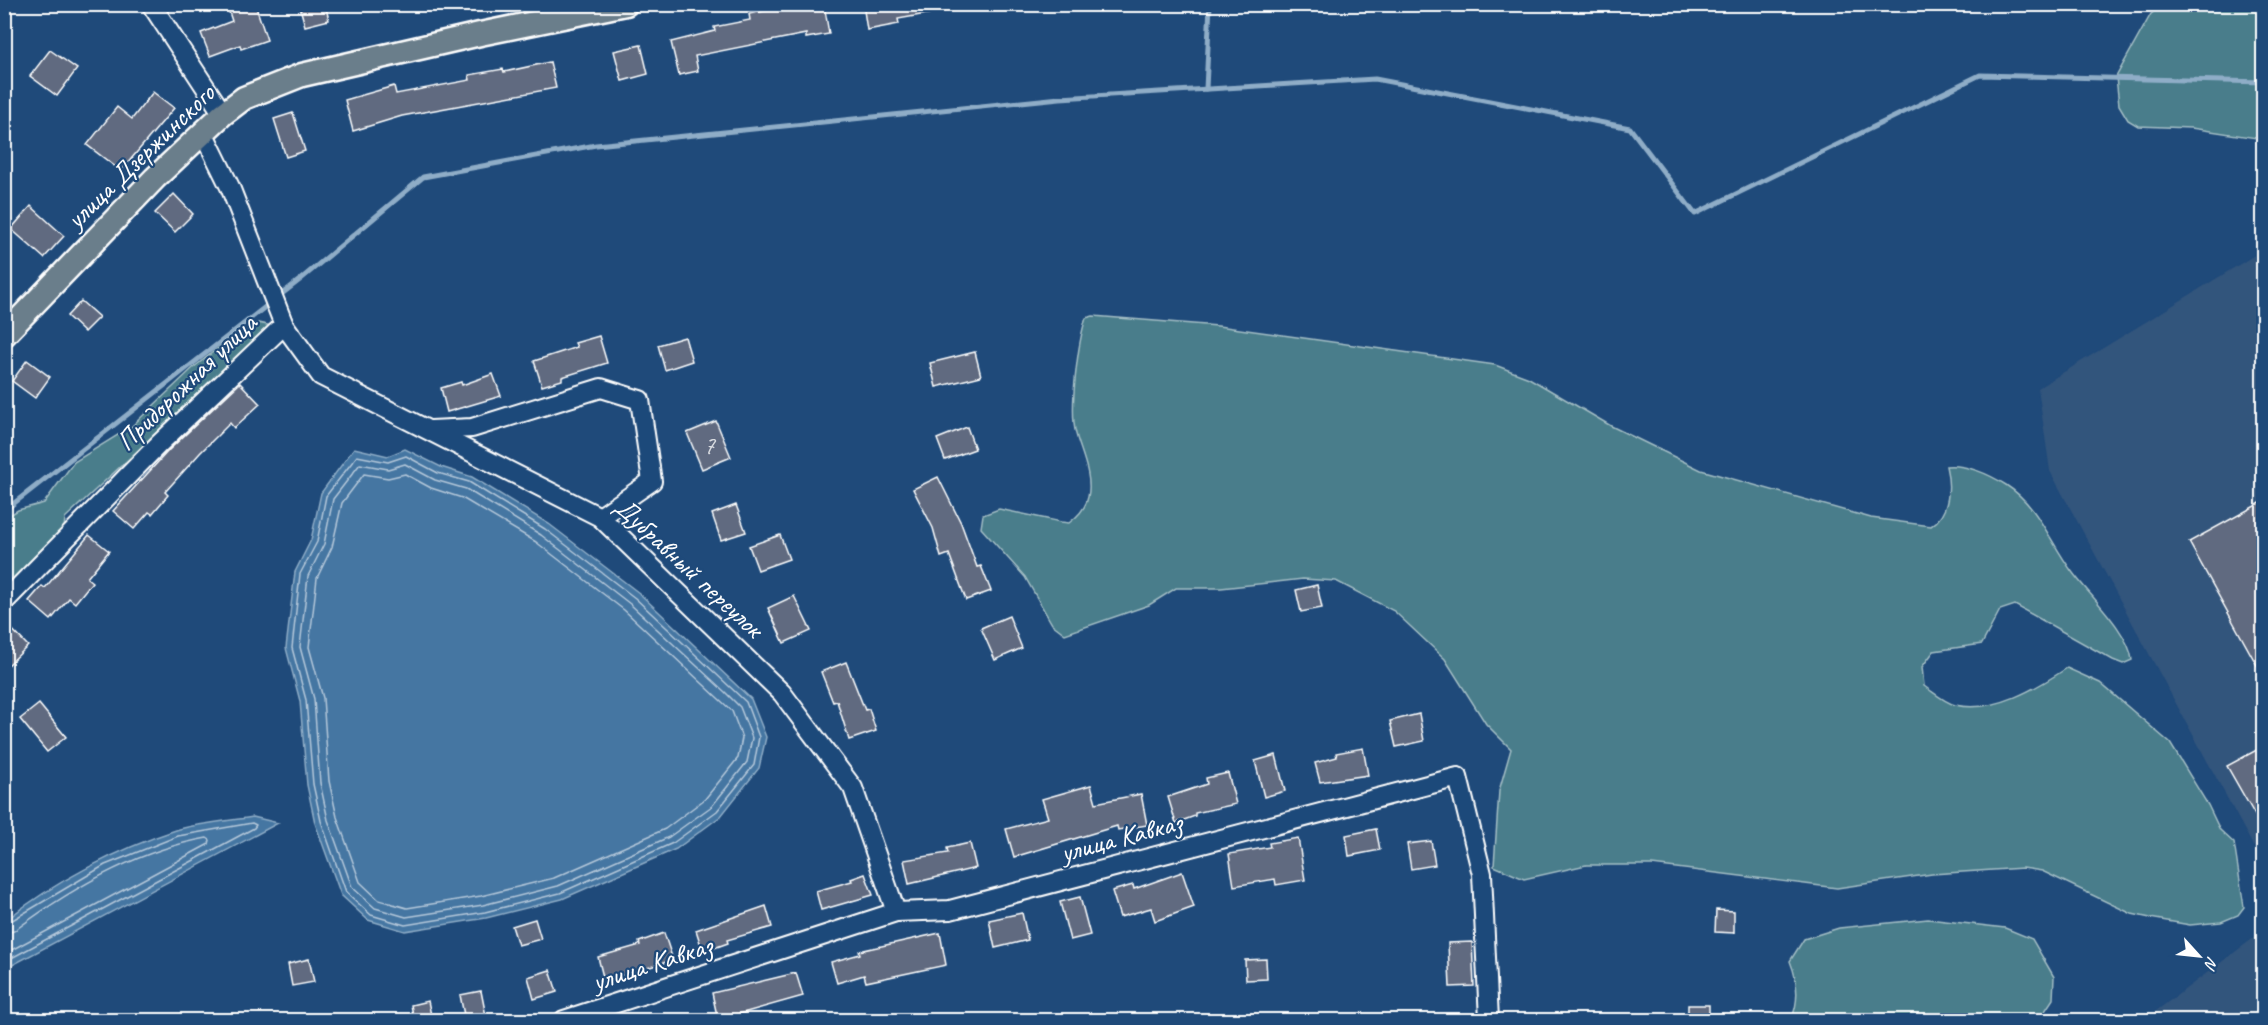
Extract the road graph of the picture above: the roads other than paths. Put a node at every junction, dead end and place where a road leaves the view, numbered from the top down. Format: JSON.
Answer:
{"nodes":[{"id":1,"x":151,"y":4,"type":"edge"},
{"id":2,"x":626,"y":4,"type":"edge"},
{"id":3,"x":223,"y":114,"type":"junction"},
{"id":4,"x":203,"y":132,"type":"junction"},
{"id":5,"x":284,"y":325,"type":"junction"},
{"id":6,"x":4,"y":335,"type":"edge"},
{"id":7,"x":431,"y":430,"type":"junction"},
{"id":8,"x":600,"y":517,"type":"junction"},
{"id":9,"x":4,"y":602,"type":"edge"},
{"id":10,"x":896,"y":912,"type":"junction"},
{"id":11,"x":564,"y":1020,"type":"edge"},
{"id":12,"x":1489,"y":1020,"type":"edge"}],
"edges":[{"from":1,"to":3,"type":"street"},
{"from":2,"to":3,"type":"main road","name":"улица Дзержинского"},
{"from":3,"to":4,"type":"main road","name":"улица Дзержинского"},
{"from":4,"to":5,"type":"street","name":"Придорожная улица"},
{"from":4,"to":6,"type":"main road","name":"улица Дзержинского"},
{"from":5,"to":7,"type":"street","name":"Дубравный переулок"},
{"from":5,"to":9,"type":"street","name":"Придорожная улица"},
{"from":7,"to":8,"type":"street","name":"Дубравный переулок"},
{"from":7,"to":8,"type":"street"},
{"from":8,"to":10,"type":"street","name":"Дубравный переулок"},
{"from":10,"to":11,"type":"street","name":"улица Кавказ"},
{"from":10,"to":12,"type":"street","name":"улица Кавказ"}]}
